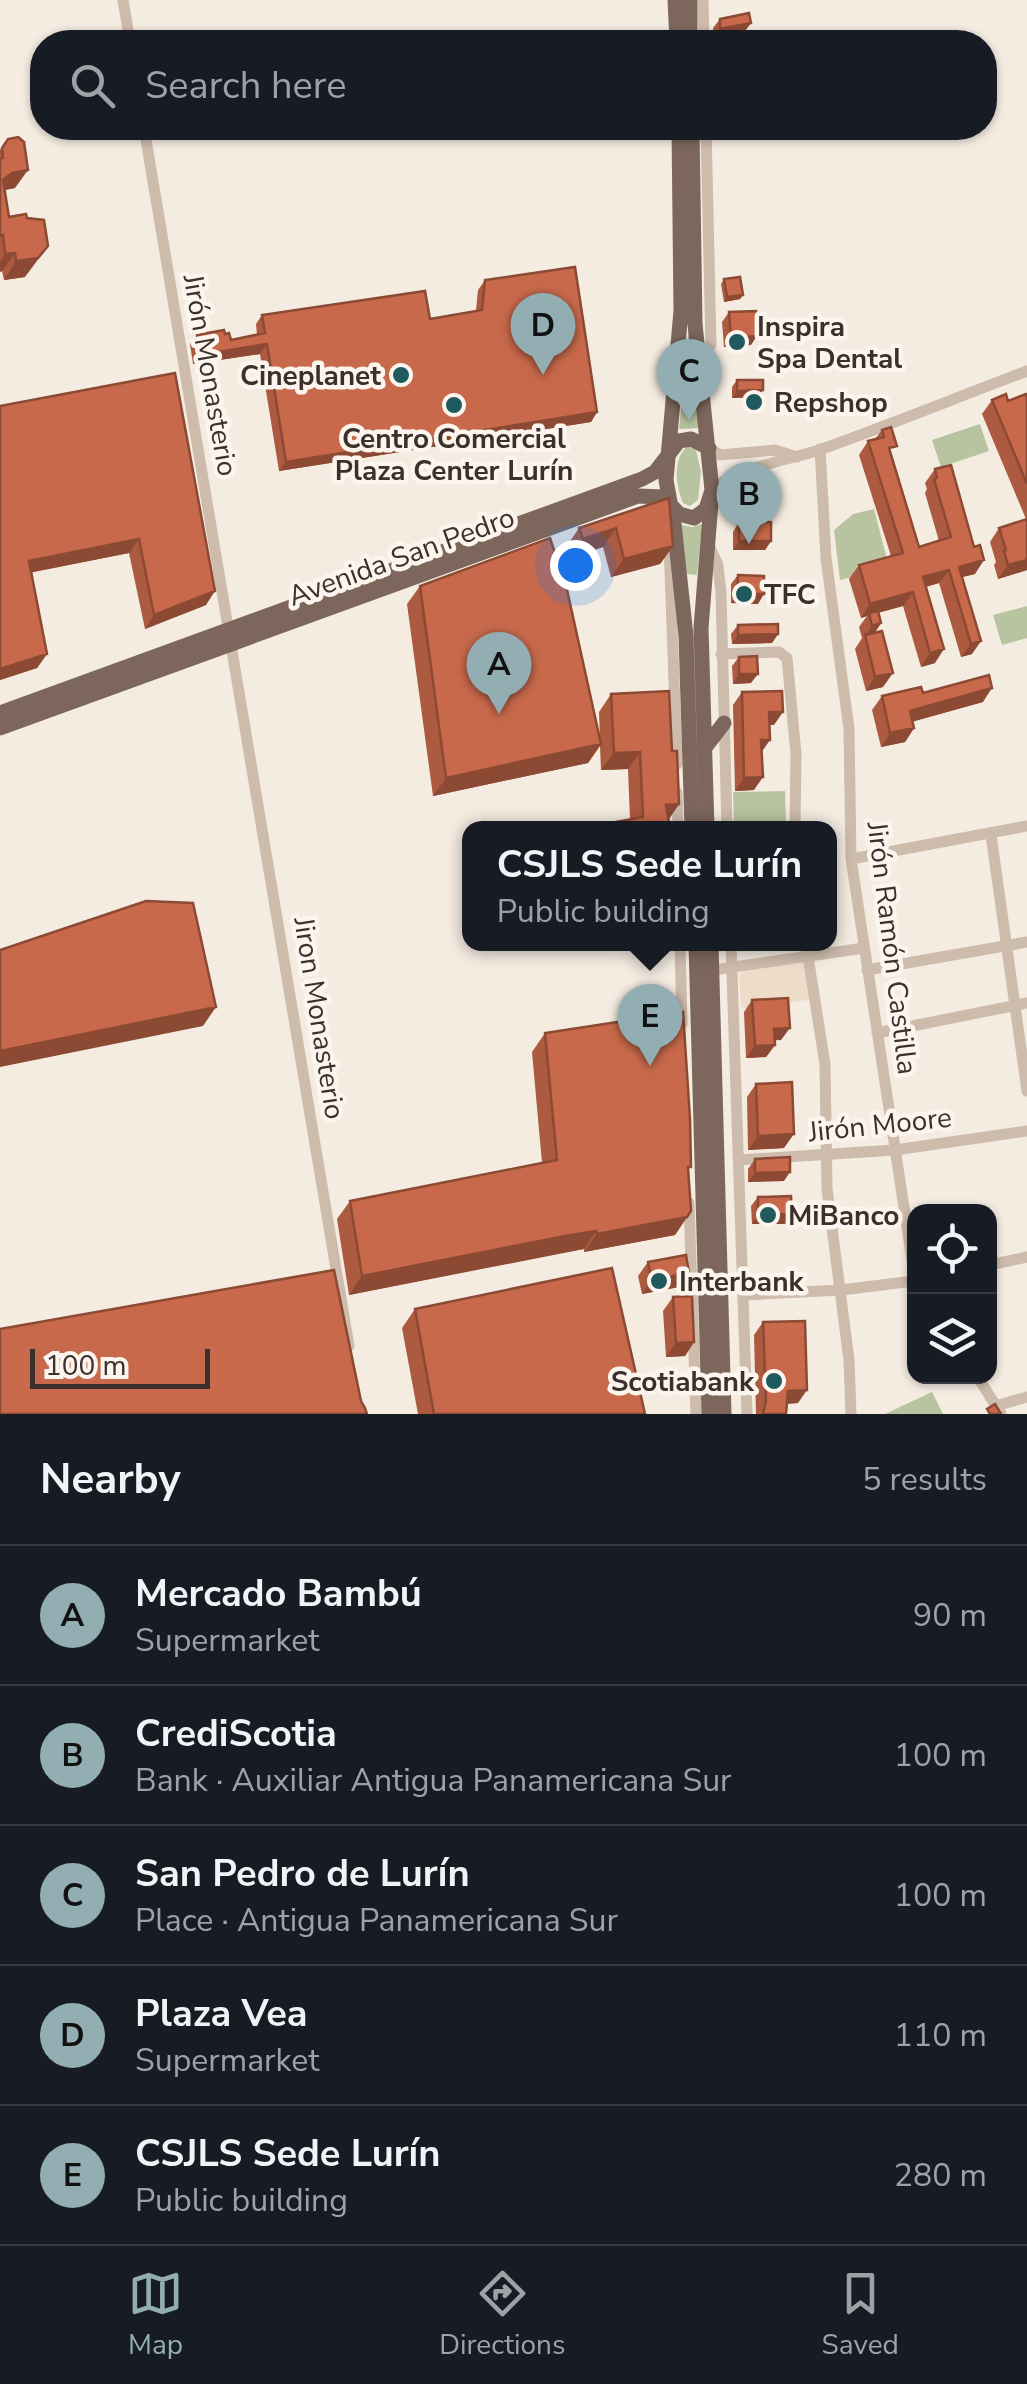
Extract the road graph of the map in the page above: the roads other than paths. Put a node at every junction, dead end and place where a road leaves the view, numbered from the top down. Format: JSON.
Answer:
{"nodes":[{"id":1,"x":123,"y":0,"type":"edge"},
{"id":2,"x":675,"y":0,"type":"edge"},
{"id":3,"x":690,"y":0,"type":"edge"},
{"id":4,"x":703,"y":0,"type":"edge"},
{"id":5,"x":128,"y":30,"type":"edge"},
{"id":6,"x":676,"y":30,"type":"edge"},
{"id":7,"x":690,"y":30,"type":"edge"},
{"id":8,"x":704,"y":30,"type":"edge"},
{"id":9,"x":146,"y":140,"type":"edge"},
{"id":10,"x":679,"y":140,"type":"edge"},
{"id":11,"x":692,"y":140,"type":"edge"},
{"id":12,"x":706,"y":140,"type":"edge"},
{"id":13,"x":711,"y":345,"type":"dead end"},
{"id":14,"x":1027,"y":370,"type":"edge"},
{"id":15,"x":708,"y":448,"type":"junction"},
{"id":16,"x":820,"y":450,"type":"junction"},
{"id":17,"x":670,"y":452,"type":"junction"},
{"id":18,"x":797,"y":457,"type":"junction"},
{"id":19,"x":712,"y":490,"type":"junction"},
{"id":20,"x":669,"y":502,"type":"junction"},
{"id":21,"x":674,"y":524,"type":"junction"},
{"id":22,"x":708,"y":540,"type":"junction"},
{"id":23,"x":229,"y":638,"type":"junction"},
{"id":24,"x":722,"y":654,"type":"junction"},
{"id":25,"x":0,"y":713,"type":"edge"},
{"id":26,"x":724,"y":723,"type":"junction"},
{"id":27,"x":0,"y":728,"type":"edge"},
{"id":28,"x":704,"y":749,"type":"junction"},
{"id":29,"x":678,"y":821,"type":"edge"},
{"id":30,"x":692,"y":821,"type":"edge"},
{"id":31,"x":707,"y":821,"type":"edge"},
{"id":32,"x":727,"y":821,"type":"edge"},
{"id":33,"x":795,"y":821,"type":"edge"},
{"id":34,"x":1027,"y":826,"type":"edge"},
{"id":35,"x":991,"y":835,"type":"junction"},
{"id":36,"x":851,"y":859,"type":"junction"},
{"id":37,"x":1027,"y":942,"type":"edge"},
{"id":38,"x":1006,"y":946,"type":"junction"},
{"id":39,"x":864,"y":948,"type":"junction"},
{"id":40,"x":837,"y":949,"type":"edge"},
{"id":41,"x":680,"y":951,"type":"edge"},
{"id":42,"x":698,"y":951,"type":"edge"},
{"id":43,"x":708,"y":951,"type":"edge"},
{"id":44,"x":731,"y":951,"type":"edge"},
{"id":45,"x":803,"y":951,"type":"edge"},
{"id":46,"x":807,"y":951,"type":"edge"},
{"id":47,"x":732,"y":968,"type":"junction"},
{"id":48,"x":867,"y":970,"type":"junction"},
{"id":49,"x":704,"y":972,"type":"junction"},
{"id":50,"x":1022,"y":1004,"type":"edge"},
{"id":51,"x":877,"y":1033,"type":"junction"},
{"id":52,"x":683,"y":1040,"type":"edge"},
{"id":53,"x":1027,"y":1091,"type":"edge"},
{"id":54,"x":1027,"y":1132,"type":"edge"},
{"id":55,"x":895,"y":1150,"type":"junction"},
{"id":56,"x":826,"y":1156,"type":"junction"},
{"id":57,"x":738,"y":1160,"type":"junction"},
{"id":58,"x":688,"y":1197,"type":"edge"},
{"id":59,"x":907,"y":1230,"type":"edge"},
{"id":60,"x":1027,"y":1257,"type":"edge"},
{"id":61,"x":997,"y":1263,"type":"edge"},
{"id":62,"x":907,"y":1278,"type":"edge"},
{"id":63,"x":841,"y":1290,"type":"junction"},
{"id":64,"x":744,"y":1294,"type":"junction"},
{"id":65,"x":352,"y":1366,"type":"edge"},
{"id":66,"x":982,"y":1384,"type":"edge"},
{"id":67,"x":1027,"y":1397,"type":"edge"},
{"id":68,"x":998,"y":1410,"type":"edge"},
{"id":69,"x":696,"y":1414,"type":"edge"},
{"id":70,"x":709,"y":1414,"type":"edge"},
{"id":71,"x":724,"y":1414,"type":"edge"},
{"id":72,"x":747,"y":1414,"type":"edge"},
{"id":73,"x":851,"y":1414,"type":"edge"}],
"edges":[{"from":1,"to":5,"type":"street"},
{"from":2,"to":6,"type":"main road"},
{"from":3,"to":7,"type":"main road"},
{"from":4,"to":8,"type":"street"},
{"from":9,"to":23,"type":"street","name":"Jirón Monasterio"},
{"from":10,"to":17,"type":"main road"},
{"from":11,"to":15,"type":"main road"},
{"from":12,"to":13,"type":"street"},
{"from":14,"to":16,"type":"street","name":"Avenida San Pedro"},
{"from":15,"to":17,"type":"main road","name":"Avenida San Pedro"},
{"from":15,"to":18,"type":"street","name":"Avenida San Pedro"},
{"from":15,"to":19,"type":"main road"},
{"from":16,"to":18,"type":"street","name":"Avenida San Pedro"},
{"from":16,"to":36,"type":"street","name":"Jirón Ramón Castilla"},
{"from":17,"to":20,"type":"main road"},
{"from":17,"to":23,"type":"main road","name":"Avenida San Pedro"},
{"from":18,"to":19,"type":"street","name":"Avenida San Pedro"},
{"from":19,"to":20,"type":"main road","name":"Avenida San Pedro"},
{"from":19,"to":22,"type":"main road"},
{"from":20,"to":21,"type":"main road"},
{"from":20,"to":23,"type":"main road","name":"Avenida San Pedro"},
{"from":21,"to":29,"type":"street"},
{"from":21,"to":30,"type":"main road"},
{"from":22,"to":24,"type":"street"},
{"from":22,"to":28,"type":"main road"},
{"from":23,"to":25,"type":"main road","name":"Avenida San Pedro"},
{"from":23,"to":27,"type":"main road","name":"Avenida San Pedro"},
{"from":23,"to":65,"type":"street","name":"Jiron Monasterio"},
{"from":24,"to":26,"type":"street"},
{"from":24,"to":33,"type":"street"},
{"from":26,"to":28,"type":"main road"},
{"from":26,"to":32,"type":"street"},
{"from":28,"to":31,"type":"main road"},
{"from":34,"to":35,"type":"street"},
{"from":35,"to":36,"type":"street"},
{"from":35,"to":38,"type":"street"},
{"from":36,"to":39,"type":"street","name":"Jirón Ramón Castilla"},
{"from":37,"to":38,"type":"street"},
{"from":38,"to":48,"type":"street"},
{"from":38,"to":50,"type":"street"},
{"from":39,"to":40,"type":"street"},
{"from":39,"to":48,"type":"street","name":"Jirón Ramón Castilla"},
{"from":41,"to":52,"type":"street"},
{"from":42,"to":49,"type":"main road"},
{"from":43,"to":49,"type":"main road"},
{"from":44,"to":47,"type":"street"},
{"from":45,"to":47,"type":"street"},
{"from":46,"to":56,"type":"street"},
{"from":47,"to":49,"type":"street"},
{"from":47,"to":57,"type":"street"},
{"from":48,"to":51,"type":"street","name":"Jirón Ramón Castilla"},
{"from":49,"to":70,"type":"main road"},
{"from":49,"to":71,"type":"main road"},
{"from":50,"to":51,"type":"street"},
{"from":50,"to":53,"type":"street"},
{"from":51,"to":55,"type":"street","name":"Jirón Ramón Castilla"},
{"from":54,"to":55,"type":"street","name":"Jirón Moore"},
{"from":55,"to":56,"type":"street","name":"Jirón Moore"},
{"from":55,"to":59,"type":"street","name":"Jirón Ramón Castilla"},
{"from":56,"to":57,"type":"street","name":"Jirón Moore"},
{"from":56,"to":63,"type":"street"},
{"from":57,"to":64,"type":"street"},
{"from":58,"to":69,"type":"street"},
{"from":60,"to":61,"type":"street"},
{"from":62,"to":63,"type":"street"},
{"from":63,"to":64,"type":"street"},
{"from":63,"to":73,"type":"street"},
{"from":64,"to":72,"type":"street"},
{"from":66,"to":68,"type":"street"},
{"from":67,"to":68,"type":"street"}]}
